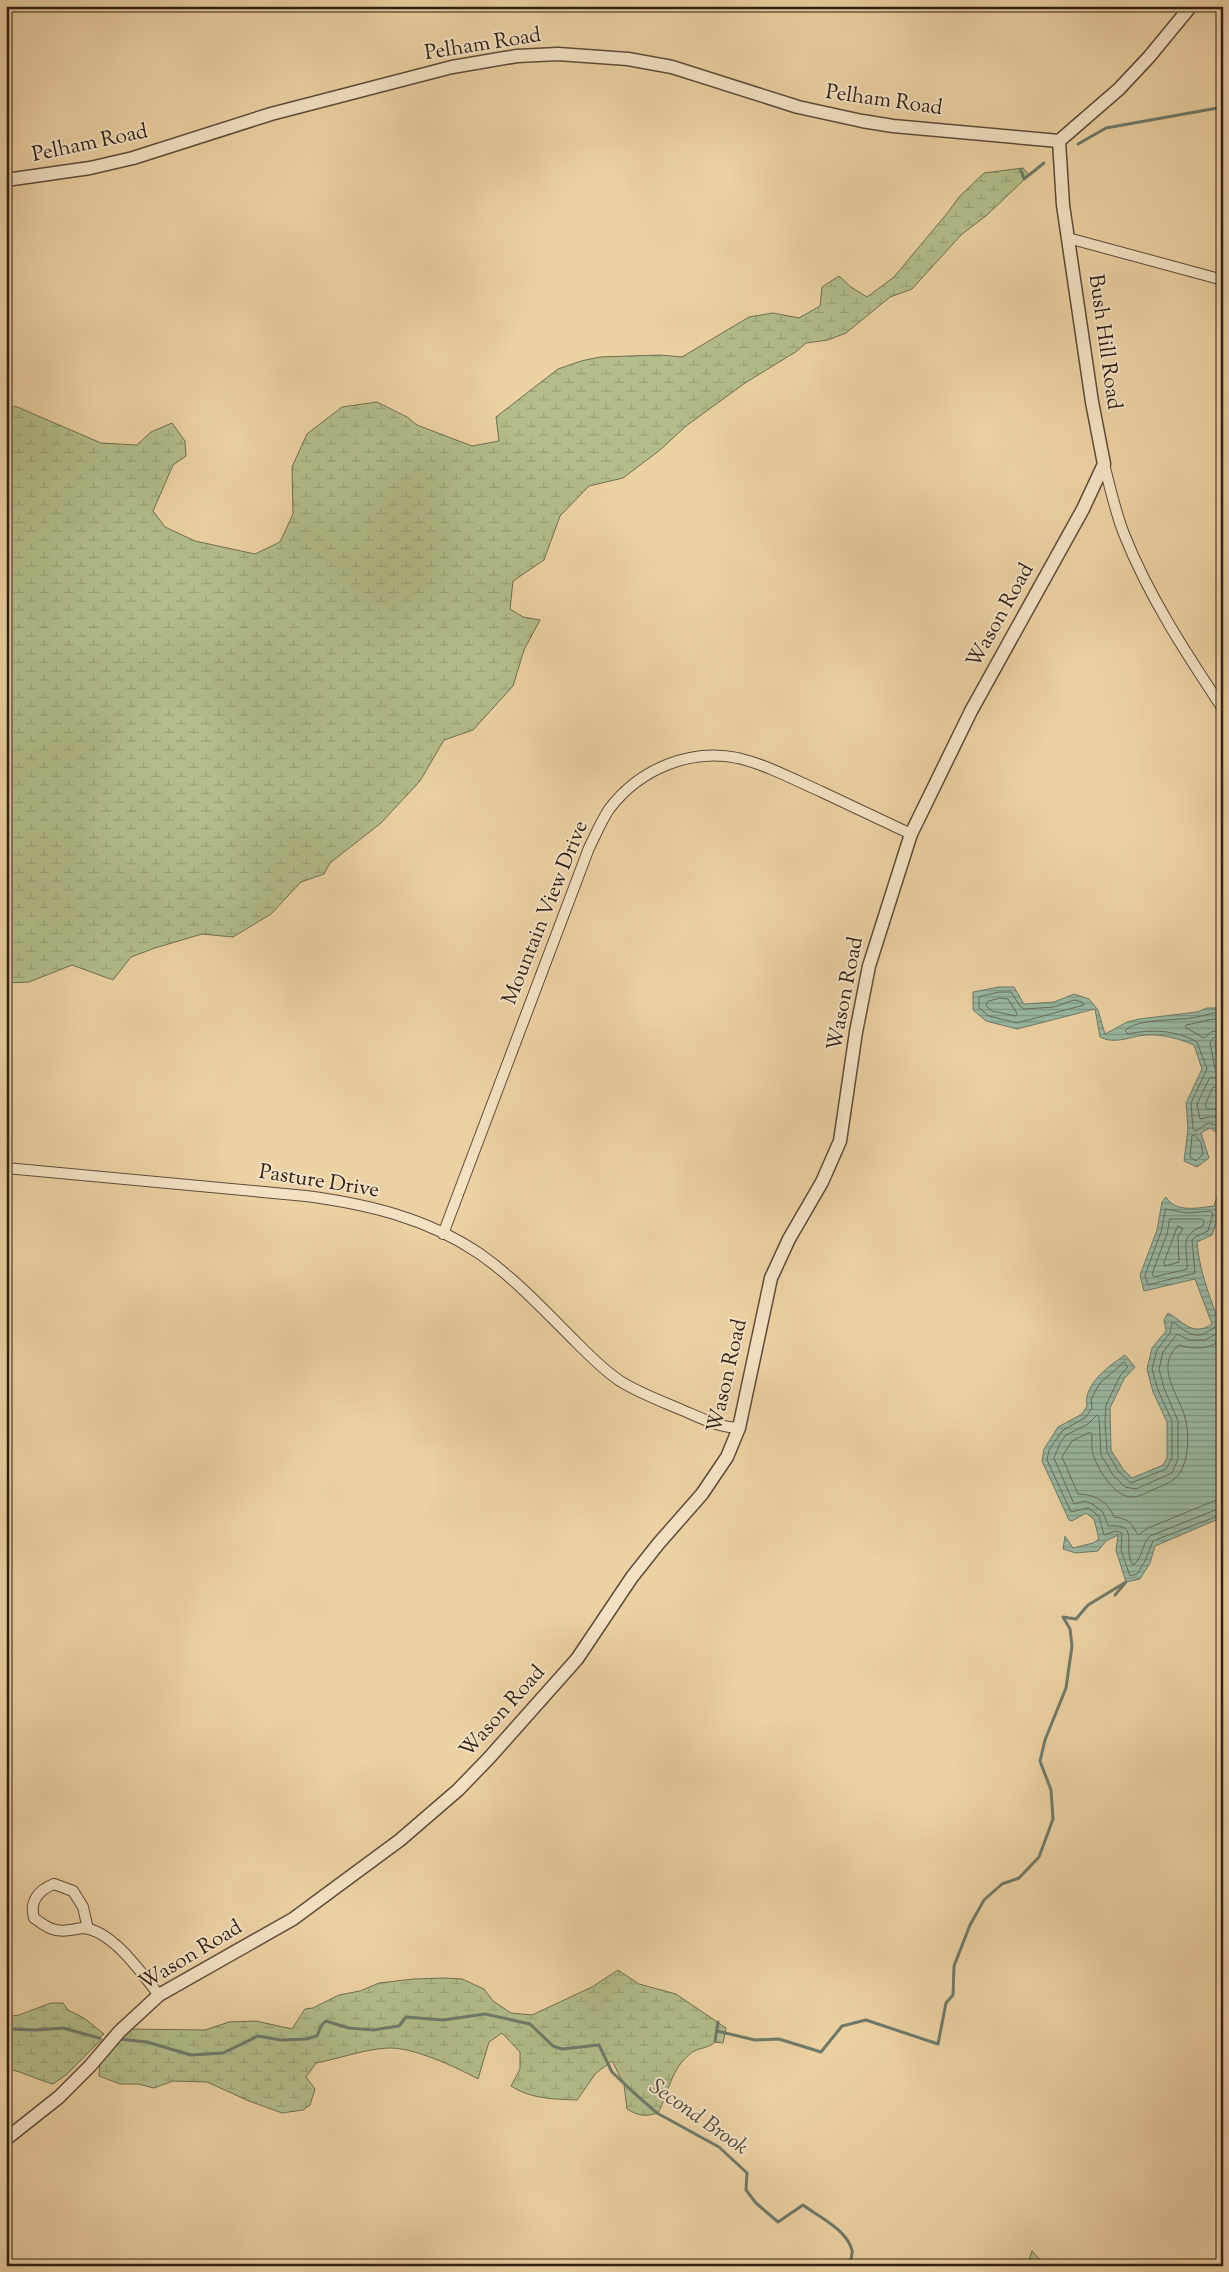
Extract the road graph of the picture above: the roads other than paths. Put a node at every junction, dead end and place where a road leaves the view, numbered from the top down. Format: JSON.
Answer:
{"nodes":[{"id":1,"x":1190,"y":6,"type":"edge"},
{"id":2,"x":1059,"y":140,"type":"junction"},
{"id":3,"x":6,"y":180,"type":"edge"},
{"id":4,"x":1068,"y":238,"type":"junction"},
{"id":5,"x":1223,"y":280,"type":"edge"},
{"id":6,"x":1104,"y":464,"type":"junction"},
{"id":7,"x":1223,"y":709,"type":"edge"},
{"id":8,"x":911,"y":834,"type":"junction"},
{"id":9,"x":6,"y":1168,"type":"edge"},
{"id":10,"x":443,"y":1234,"type":"junction"},
{"id":11,"x":739,"y":1428,"type":"junction"},
{"id":12,"x":88,"y":1929,"type":"junction"},
{"id":13,"x":158,"y":1995,"type":"junction"},
{"id":14,"x":6,"y":2139,"type":"edge"}],
"edges":[{"from":1,"to":2,"type":"street"},
{"from":2,"to":3,"type":"street","name":"Pelham Road"},
{"from":2,"to":4,"type":"street","name":"Bush Hill Road"},
{"from":4,"to":5,"type":"street"},
{"from":4,"to":6,"type":"street","name":"Bush Hill Road"},
{"from":6,"to":7,"type":"street","name":"Bush Hill Road"},
{"from":6,"to":8,"type":"street","name":"Wason Road"},
{"from":8,"to":10,"type":"street","name":"Mountain View Drive"},
{"from":8,"to":11,"type":"street","name":"Wason Road"},
{"from":9,"to":10,"type":"street","name":"Pasture Drive"},
{"from":10,"to":11,"type":"street","name":"Pasture Drive"},
{"from":11,"to":13,"type":"street","name":"Wason Road"},
{"from":12,"to":12,"type":"street"},
{"from":12,"to":13,"type":"street"},
{"from":13,"to":14,"type":"street","name":"Wason Road"}]}
